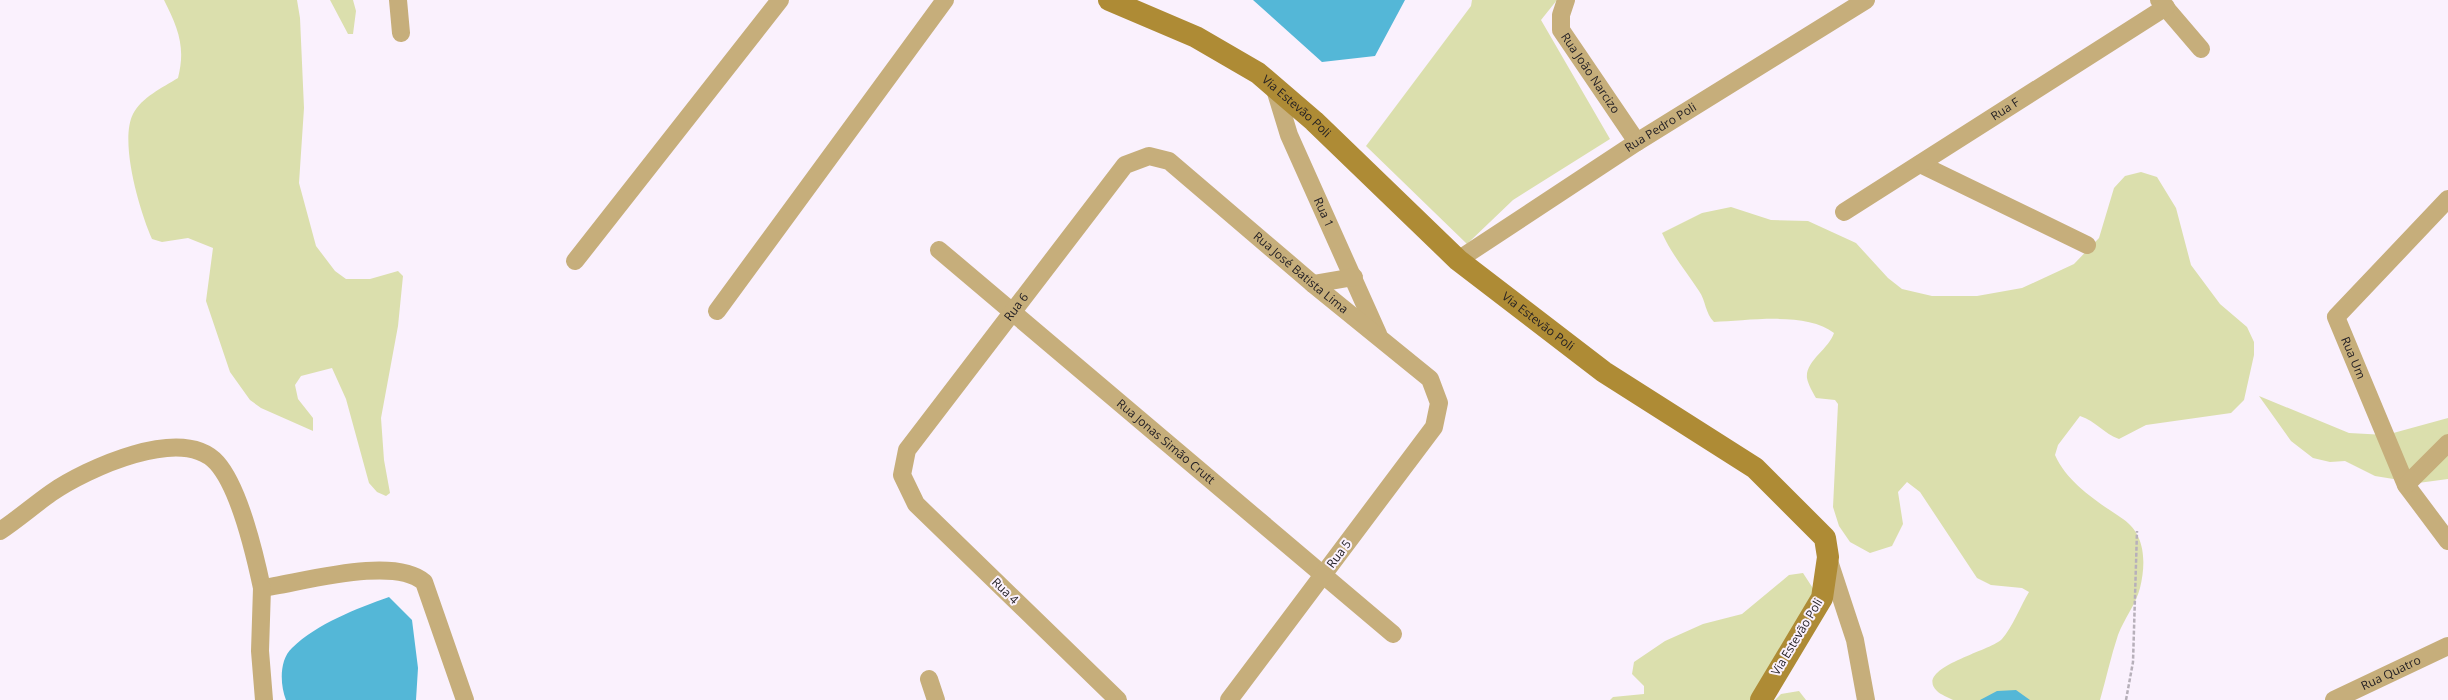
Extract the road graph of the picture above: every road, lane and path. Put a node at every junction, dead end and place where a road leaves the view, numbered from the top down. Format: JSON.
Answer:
{"nodes":[{"id":1,"x":398,"y":0,"type":"edge"},
{"id":2,"x":780,"y":0,"type":"edge"},
{"id":3,"x":945,"y":0,"type":"edge"},
{"id":4,"x":1109,"y":0,"type":"edge"},
{"id":5,"x":1566,"y":0,"type":"edge"},
{"id":6,"x":1866,"y":0,"type":"edge"},
{"id":7,"x":2162,"y":3,"type":"edge"},
{"id":8,"x":401,"y":33,"type":"dead end"},
{"id":9,"x":2201,"y":49,"type":"dead end"},
{"id":10,"x":1274,"y":86,"type":"junction"},
{"id":11,"x":1637,"y":142,"type":"junction"},
{"id":12,"x":1149,"y":156,"type":"joint"},
{"id":13,"x":1920,"y":164,"type":"junction"},
{"id":14,"x":2448,"y":199,"type":"edge"},
{"id":15,"x":1844,"y":212,"type":"dead end"},
{"id":16,"x":2086,"y":245,"type":"dead end"},
{"id":17,"x":939,"y":250,"type":"dead end"},
{"id":18,"x":1458,"y":260,"type":"junction"},
{"id":19,"x":575,"y":261,"type":"dead end"},
{"id":20,"x":1354,"y":277,"type":"junction"},
{"id":21,"x":1313,"y":284,"type":"junction"},
{"id":22,"x":717,"y":311,"type":"dead end"},
{"id":23,"x":1012,"y":312,"type":"junction"},
{"id":24,"x":1379,"y":336,"type":"junction"},
{"id":25,"x":1439,"y":403,"type":"joint"},
{"id":26,"x":2448,"y":443,"type":"edge"},
{"id":27,"x":902,"y":474,"type":"joint"},
{"id":28,"x":2406,"y":484,"type":"junction"},
{"id":29,"x":0,"y":531,"type":"edge"},
{"id":30,"x":2137,"y":531,"type":"dead end"},
{"id":31,"x":2448,"y":541,"type":"edge"},
{"id":32,"x":1828,"y":557,"type":"junction"},
{"id":33,"x":1324,"y":574,"type":"junction"},
{"id":34,"x":262,"y":588,"type":"junction"},
{"id":35,"x":1393,"y":634,"type":"dead end"},
{"id":36,"x":2448,"y":646,"type":"edge"},
{"id":37,"x":929,"y":679,"type":"dead end"},
{"id":38,"x":264,"y":700,"type":"edge"},
{"id":39,"x":465,"y":700,"type":"edge"},
{"id":40,"x":936,"y":700,"type":"edge"},
{"id":41,"x":1118,"y":700,"type":"edge"},
{"id":42,"x":1229,"y":700,"type":"edge"},
{"id":43,"x":1761,"y":700,"type":"edge"},
{"id":44,"x":1866,"y":700,"type":"edge"},
{"id":45,"x":2126,"y":700,"type":"edge"},
{"id":46,"x":2334,"y":700,"type":"edge"}],
"edges":[{"from":1,"to":8,"type":"street"},
{"from":2,"to":19,"type":"street"},
{"from":3,"to":22,"type":"street"},
{"from":4,"to":10,"type":"main road","name":"Via Estevão Poli"},
{"from":5,"to":11,"type":"street","name":"Rua João Narcizo"},
{"from":6,"to":11,"type":"street","name":"Rua Pedro Poli"},
{"from":7,"to":9,"type":"street"},
{"from":7,"to":13,"type":"street","name":"Rua F"},
{"from":10,"to":18,"type":"main road","name":"Via Estevão Poli"},
{"from":10,"to":20,"type":"street","name":"Rua 1"},
{"from":11,"to":18,"type":"street","name":"Rua Pedro Poli"},
{"from":12,"to":21,"type":"street","name":"Rua José Batista Lima"},
{"from":12,"to":23,"type":"street","name":"Rua 6"},
{"from":13,"to":15,"type":"street","name":"Rua F"},
{"from":13,"to":16,"type":"street"},
{"from":14,"to":28,"type":"street","name":"Rua Um"},
{"from":17,"to":23,"type":"street","name":"Rua Jonas Simão Crutt"},
{"from":18,"to":32,"type":"main road","name":"Via Estevão Poli"},
{"from":20,"to":21,"type":"street"},
{"from":20,"to":24,"type":"street","name":"Rua 1"},
{"from":21,"to":24,"type":"street","name":"Rua José Batista Lima"},
{"from":23,"to":27,"type":"street","name":"Rua 6"},
{"from":23,"to":33,"type":"street","name":"Rua Jonas Simão Crutt"},
{"from":24,"to":25,"type":"street","name":"Rua José Batista Lima"},
{"from":25,"to":33,"type":"street","name":"Rua 5"},
{"from":26,"to":28,"type":"street"},
{"from":27,"to":41,"type":"street","name":"Rua 4"},
{"from":28,"to":31,"type":"street","name":"Rua Um"},
{"from":29,"to":34,"type":"street"},
{"from":30,"to":45,"type":"path"},
{"from":32,"to":43,"type":"main road","name":"Via Estevão Poli"},
{"from":32,"to":44,"type":"street"},
{"from":33,"to":35,"type":"street","name":"Rua Jonas Simão Crutt"},
{"from":33,"to":42,"type":"street","name":"Rua 5"},
{"from":34,"to":38,"type":"street"},
{"from":34,"to":39,"type":"street"},
{"from":36,"to":46,"type":"street","name":"Rua Quatro"},
{"from":37,"to":40,"type":"street"}]}
